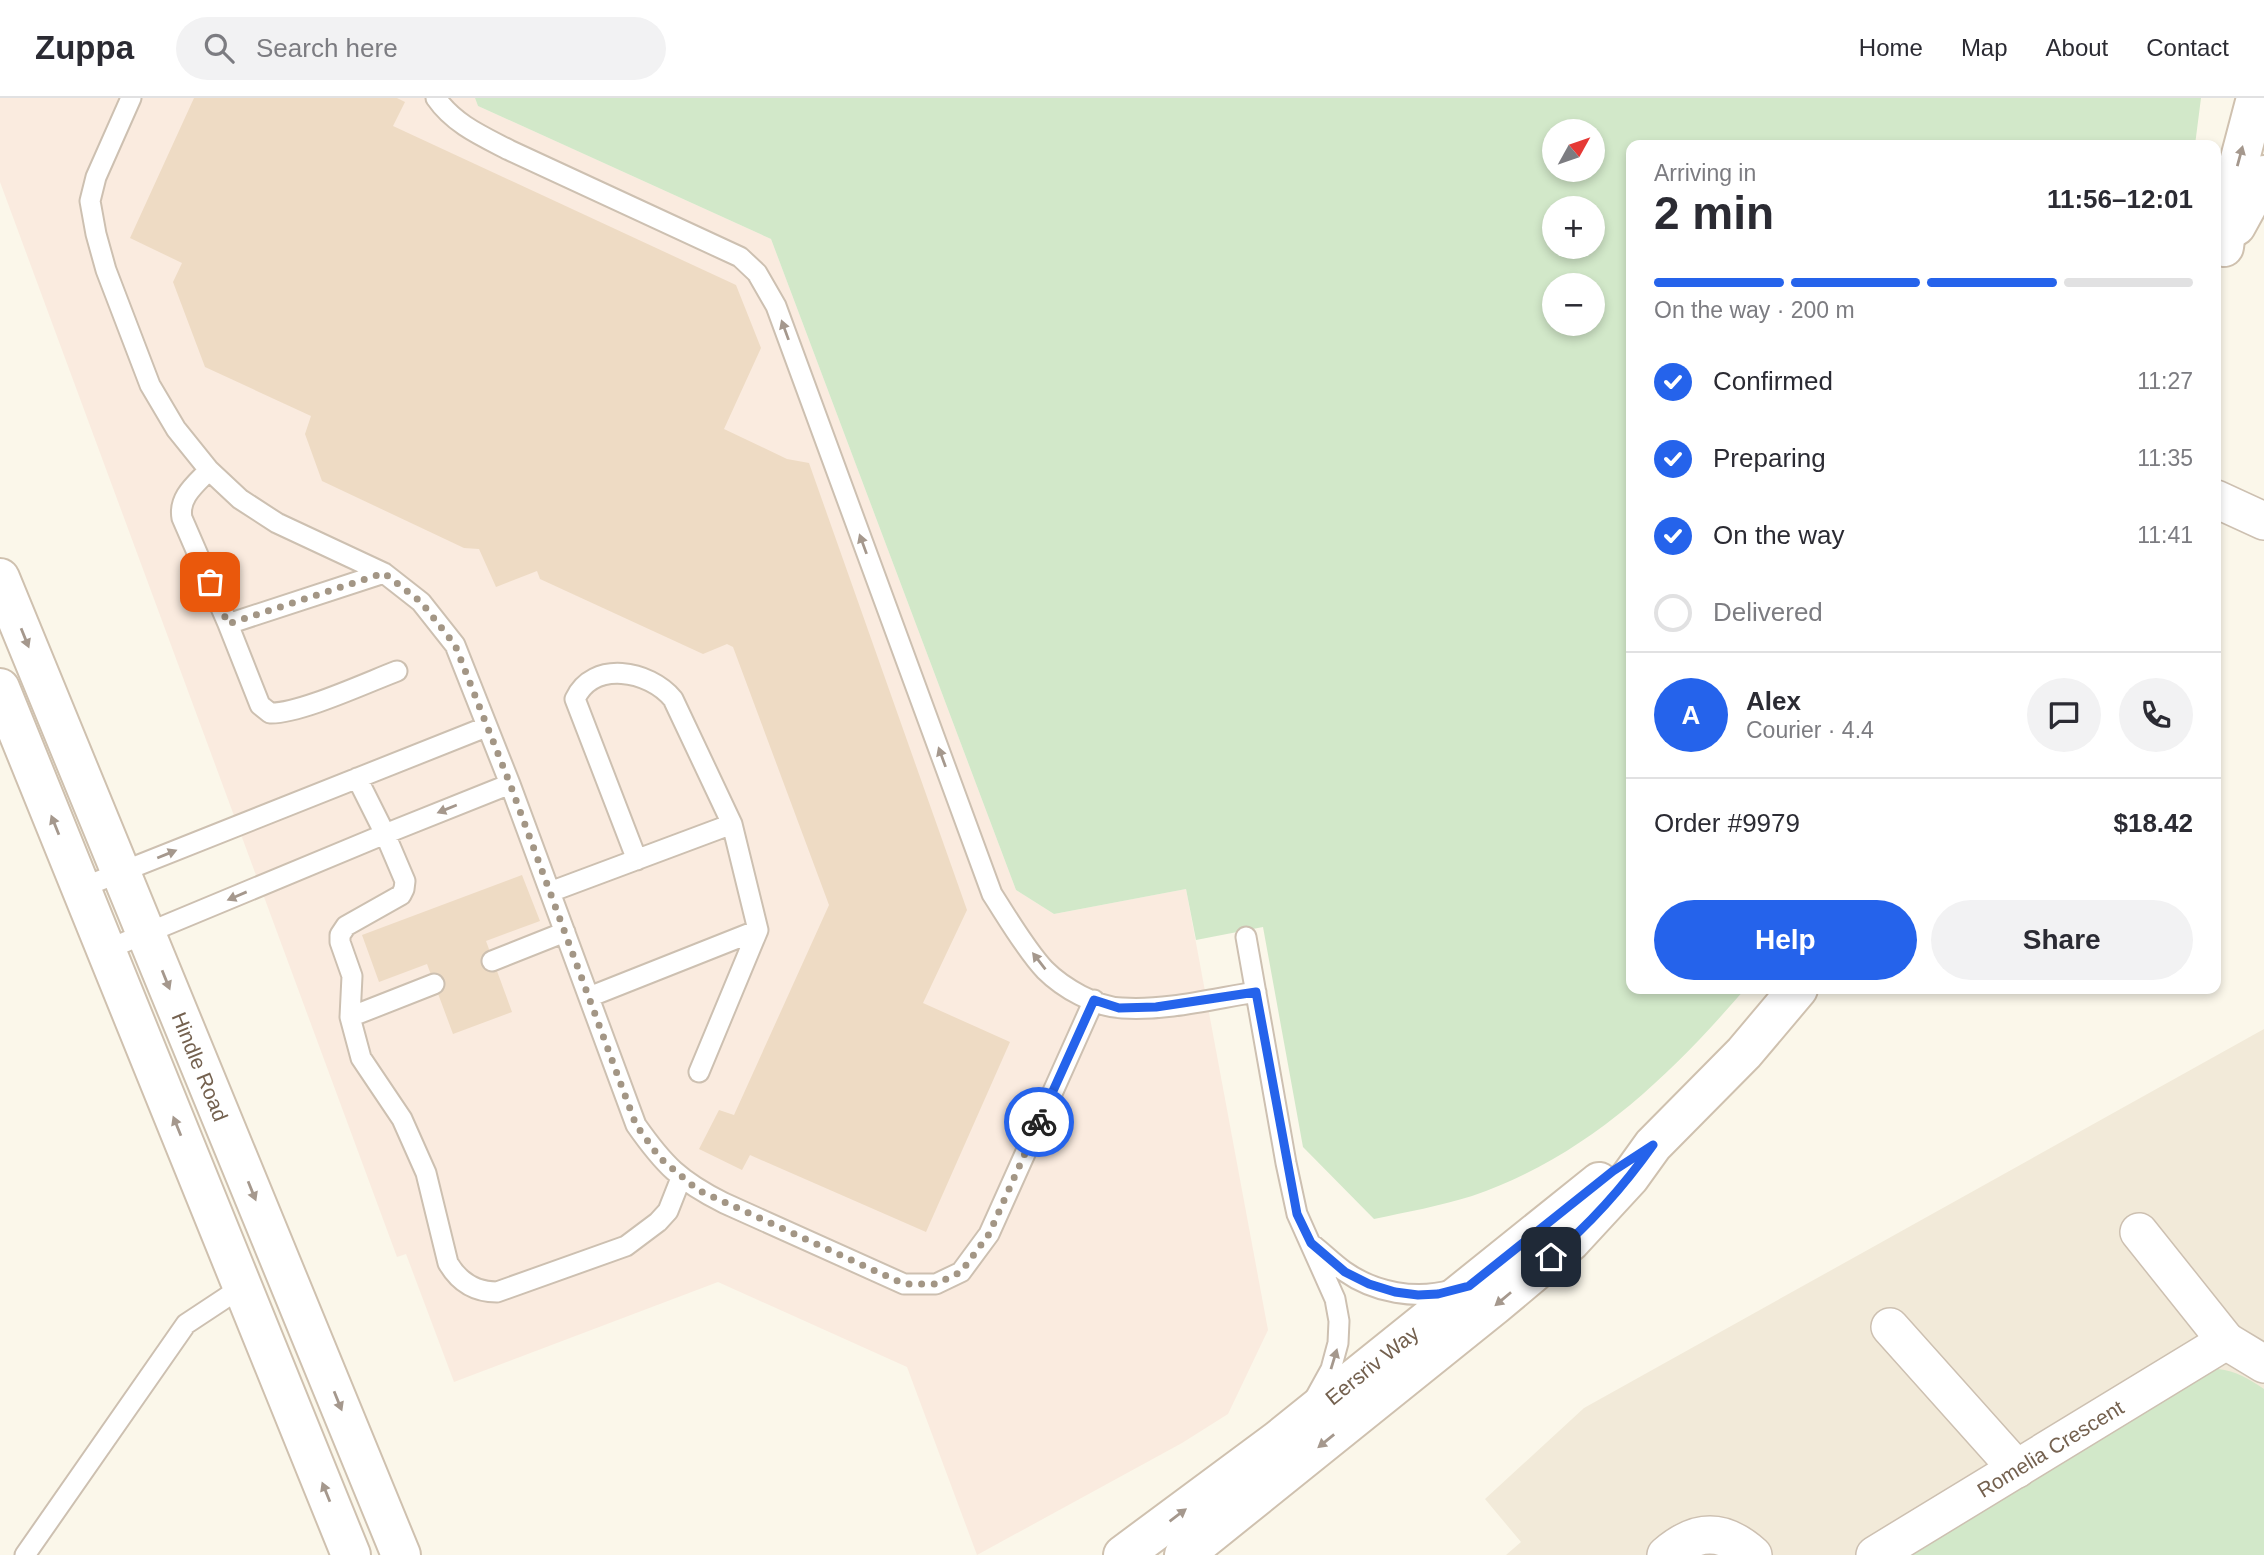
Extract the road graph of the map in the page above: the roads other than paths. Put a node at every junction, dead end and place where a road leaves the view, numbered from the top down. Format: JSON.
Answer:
{"nodes":[{"id":1,"x":131,"y":98,"type":"edge"},
{"id":2,"x":436,"y":98,"type":"edge"},
{"id":3,"x":2256,"y":98,"type":"edge"},
{"id":4,"x":2263,"y":179,"type":"edge"},
{"id":5,"x":2221,"y":252,"type":"edge"},
{"id":6,"x":2221,"y":256,"type":"edge"},
{"id":7,"x":209,"y":470,"type":"junction"},
{"id":8,"x":2221,"y":501,"type":"edge"},
{"id":9,"x":2264,"y":521,"type":"edge"},
{"id":10,"x":384,"y":573,"type":"junction"},
{"id":11,"x":0,"y":578,"type":"edge"},
{"id":12,"x":228,"y":624,"type":"junction"},
{"id":13,"x":397,"y":671,"type":"dead end"},
{"id":14,"x":0,"y":688,"type":"edge"},
{"id":15,"x":486,"y":726,"type":"junction"},
{"id":16,"x":357,"y":778,"type":"junction"},
{"id":17,"x":510,"y":784,"type":"junction"},
{"id":18,"x":732,"y":824,"type":"junction"},
{"id":19,"x":385,"y":834,"type":"junction"},
{"id":20,"x":637,"y":860,"type":"junction"},
{"id":21,"x":121,"y":872,"type":"junction"},
{"id":22,"x":80,"y":888,"type":"junction"},
{"id":23,"x":550,"y":892,"type":"junction"},
{"id":24,"x":758,"y":930,"type":"junction"},
{"id":25,"x":565,"y":932,"type":"junction"},
{"id":26,"x":146,"y":933,"type":"junction"},
{"id":27,"x":1246,"y":937,"type":"dead end"},
{"id":28,"x":106,"y":950,"type":"junction"},
{"id":29,"x":492,"y":961,"type":"dead end"},
{"id":30,"x":434,"y":984,"type":"dead end"},
{"id":31,"x":1256,"y":992,"type":"junction"},
{"id":32,"x":1794,"y":994,"type":"edge"},
{"id":33,"x":589,"y":997,"type":"junction"},
{"id":34,"x":1094,"y":1000,"type":"junction"},
{"id":35,"x":350,"y":1017,"type":"junction"},
{"id":36,"x":699,"y":1072,"type":"dead end"},
{"id":37,"x":1653,"y":1145,"type":"junction"},
{"id":38,"x":681,"y":1178,"type":"junction"},
{"id":39,"x":2139,"y":1232,"type":"dead end"},
{"id":40,"x":1311,"y":1243,"type":"junction"},
{"id":41,"x":1469,"y":1286,"type":"junction"},
{"id":42,"x":242,"y":1287,"type":"junction"},
{"id":43,"x":1889,"y":1327,"type":"dead end"},
{"id":44,"x":2225,"y":1341,"type":"junction"},
{"id":45,"x":2264,"y":1364,"type":"edge"},
{"id":46,"x":1302,"y":1420,"type":"junction"},
{"id":47,"x":2017,"y":1469,"type":"junction"},
{"id":48,"x":25,"y":1555,"type":"edge"},
{"id":49,"x":351,"y":1555,"type":"edge"},
{"id":50,"x":401,"y":1555,"type":"edge"},
{"id":51,"x":1123,"y":1555,"type":"edge"},
{"id":52,"x":1184,"y":1555,"type":"edge"},
{"id":53,"x":1666,"y":1555,"type":"edge"},
{"id":54,"x":1753,"y":1555,"type":"edge"},
{"id":55,"x":1875,"y":1555,"type":"edge"}],
"edges":[{"from":1,"to":7,"type":"lane"},
{"from":34,"to":2,"type":"lane","one_way":true},
{"from":5,"to":3,"type":"main road","one_way":true},
{"from":4,"to":6,"type":"main road"},
{"from":7,"to":10,"type":"lane"},
{"from":7,"to":12,"type":"lane"},
{"from":8,"to":9,"type":"street"},
{"from":10,"to":12,"type":"lane"},
{"from":10,"to":15,"type":"lane"},
{"from":11,"to":21,"type":"main road","name":"Hindle Road","one_way":true},
{"from":12,"to":13,"type":"lane"},
{"from":22,"to":14,"type":"main road","one_way":true},
{"from":15,"to":16,"type":"lane"},
{"from":15,"to":17,"type":"lane"},
{"from":16,"to":19,"type":"lane"},
{"from":21,"to":16,"type":"lane","one_way":true},
{"from":17,"to":19,"type":"lane","one_way":true},
{"from":17,"to":23,"type":"lane"},
{"from":18,"to":20,"type":"lane"},
{"from":18,"to":20,"type":"lane"},
{"from":18,"to":24,"type":"lane"},
{"from":19,"to":26,"type":"lane","one_way":true},
{"from":19,"to":35,"type":"lane"},
{"from":20,"to":23,"type":"lane"},
{"from":21,"to":22,"type":"lane"},
{"from":21,"to":26,"type":"main road","name":"Hindle Road"},
{"from":22,"to":28,"type":"main road"},
{"from":23,"to":25,"type":"lane"},
{"from":24,"to":33,"type":"lane"},
{"from":24,"to":36,"type":"lane"},
{"from":25,"to":29,"type":"lane"},
{"from":25,"to":33,"type":"lane"},
{"from":26,"to":28,"type":"lane"},
{"from":26,"to":50,"type":"main road","name":"Hindle Road","one_way":true},
{"from":27,"to":31,"type":"lane"},
{"from":42,"to":28,"type":"main road","one_way":true},
{"from":30,"to":35,"type":"lane"},
{"from":31,"to":34,"type":"lane"},
{"from":31,"to":40,"type":"lane"},
{"from":32,"to":37,"type":"main road","name":"Eersriv Way"},
{"from":33,"to":38,"type":"lane"},
{"from":34,"to":38,"type":"lane"},
{"from":35,"to":38,"type":"lane"},
{"from":37,"to":41,"type":"main road","name":"Eersriv Way"},
{"from":37,"to":52,"type":"main road","name":"Eersriv Way","one_way":true},
{"from":39,"to":44,"type":"street"},
{"from":40,"to":41,"type":"lane"},
{"from":46,"to":40,"type":"lane","one_way":true},
{"from":41,"to":46,"type":"main road","name":"Eersriv Way"},
{"from":42,"to":48,"type":"lane"},
{"from":49,"to":42,"type":"main road","one_way":true},
{"from":43,"to":47,"type":"street"},
{"from":44,"to":45,"type":"street"},
{"from":44,"to":47,"type":"street","name":"Romelia Crescent"},
{"from":51,"to":46,"type":"main road","name":"Eersriv Way","one_way":true},
{"from":47,"to":55,"type":"street","name":"Romelia Crescent"},
{"from":53,"to":54,"type":"street"}]}
